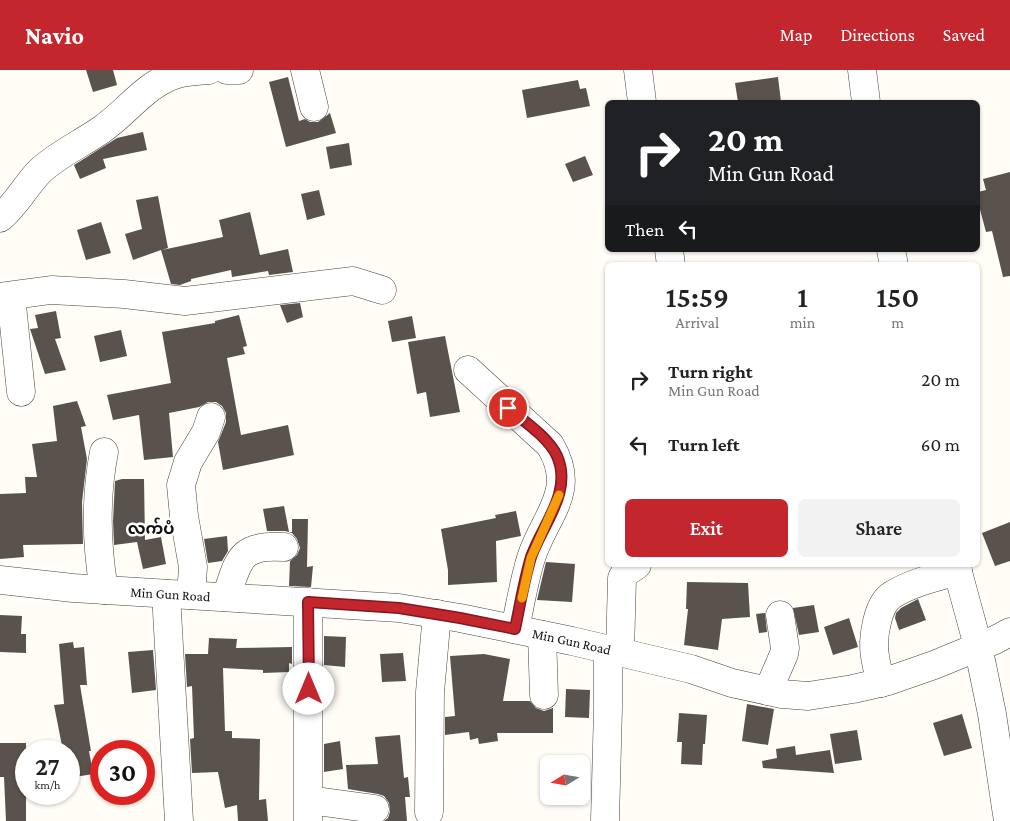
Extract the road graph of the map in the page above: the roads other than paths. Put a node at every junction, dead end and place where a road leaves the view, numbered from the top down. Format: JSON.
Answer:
{"nodes":[{"id":1,"x":208,"y":70,"type":"edge"},
{"id":2,"x":227,"y":70,"type":"edge"},
{"id":3,"x":239,"y":70,"type":"edge"},
{"id":4,"x":305,"y":70,"type":"edge"},
{"id":5,"x":638,"y":70,"type":"edge"},
{"id":6,"x":862,"y":70,"type":"edge"},
{"id":7,"x":642,"y":100,"type":"edge"},
{"id":8,"x":866,"y":100,"type":"edge"},
{"id":9,"x":314,"y":107,"type":"dead end"},
{"id":10,"x":0,"y":218,"type":"edge"},
{"id":11,"x":382,"y":290,"type":"dead end"},
{"id":12,"x":5,"y":296,"type":"edge"},
{"id":13,"x":468,"y":370,"type":"dead end"},
{"id":14,"x":21,"y":392,"type":"dead end"},
{"id":15,"x":211,"y":417,"type":"dead end"},
{"id":16,"x":104,"y":452,"type":"dead end"},
{"id":17,"x":284,"y":547,"type":"dead end"},
{"id":18,"x":634,"y":567,"type":"edge"},
{"id":19,"x":957,"y":568,"type":"edge"},
{"id":20,"x":0,"y":580,"type":"edge"},
{"id":21,"x":104,"y":590,"type":"junction"},
{"id":22,"x":179,"y":595,"type":"junction"},
{"id":23,"x":226,"y":598,"type":"junction"},
{"id":24,"x":308,"y":602,"type":"junction"},
{"id":25,"x":437,"y":614,"type":"junction"},
{"id":26,"x":780,"y":615,"type":"dead end"},
{"id":27,"x":515,"y":629,"type":"junction"},
{"id":28,"x":1010,"y":632,"type":"edge"},
{"id":29,"x":542,"y":635,"type":"junction"},
{"id":30,"x":978,"y":646,"type":"junction"},
{"id":31,"x":614,"y":651,"type":"junction"},
{"id":32,"x":881,"y":683,"type":"junction"},
{"id":33,"x":768,"y":690,"type":"junction"},
{"id":34,"x":544,"y":695,"type":"dead end"},
{"id":35,"x":375,"y":809,"type":"dead end"},
{"id":36,"x":309,"y":811,"type":"edge"},
{"id":37,"x":429,"y":812,"type":"dead end"},
{"id":38,"x":179,"y":821,"type":"edge"},
{"id":39,"x":605,"y":821,"type":"edge"},
{"id":40,"x":1008,"y":821,"type":"edge"}],
"edges":[{"from":1,"to":10,"type":"street"},
{"from":2,"to":3,"type":"street"},
{"from":4,"to":9,"type":"street"},
{"from":5,"to":7,"type":"street"},
{"from":6,"to":8,"type":"street"},
{"from":11,"to":12,"type":"street"},
{"from":12,"to":14,"type":"street"},
{"from":13,"to":27,"type":"street"},
{"from":15,"to":22,"type":"street"},
{"from":16,"to":21,"type":"street"},
{"from":17,"to":23,"type":"street"},
{"from":18,"to":31,"type":"street"},
{"from":19,"to":30,"type":"street"},
{"from":19,"to":32,"type":"street"},
{"from":20,"to":21,"type":"street","name":"Min Gun Road"},
{"from":21,"to":22,"type":"street","name":"Min Gun Road"},
{"from":22,"to":23,"type":"street","name":"Min Gun Road"},
{"from":22,"to":38,"type":"street"},
{"from":23,"to":24,"type":"street","name":"Min Gun Road"},
{"from":24,"to":25,"type":"street","name":"Min Gun Road"},
{"from":24,"to":36,"type":"street"},
{"from":25,"to":27,"type":"street","name":"Min Gun Road"},
{"from":25,"to":37,"type":"street"},
{"from":26,"to":33,"type":"street"},
{"from":27,"to":29,"type":"street","name":"Min Gun Road"},
{"from":28,"to":30,"type":"street","name":"Min Gun Road"},
{"from":29,"to":31,"type":"street","name":"Min Gun Road"},
{"from":29,"to":34,"type":"street"},
{"from":30,"to":32,"type":"street","name":"Min Gun Road"},
{"from":30,"to":40,"type":"street"},
{"from":31,"to":33,"type":"street","name":"Min Gun Road"},
{"from":31,"to":39,"type":"street"},
{"from":32,"to":33,"type":"street","name":"Min Gun Road"},
{"from":35,"to":36,"type":"street"}]}
